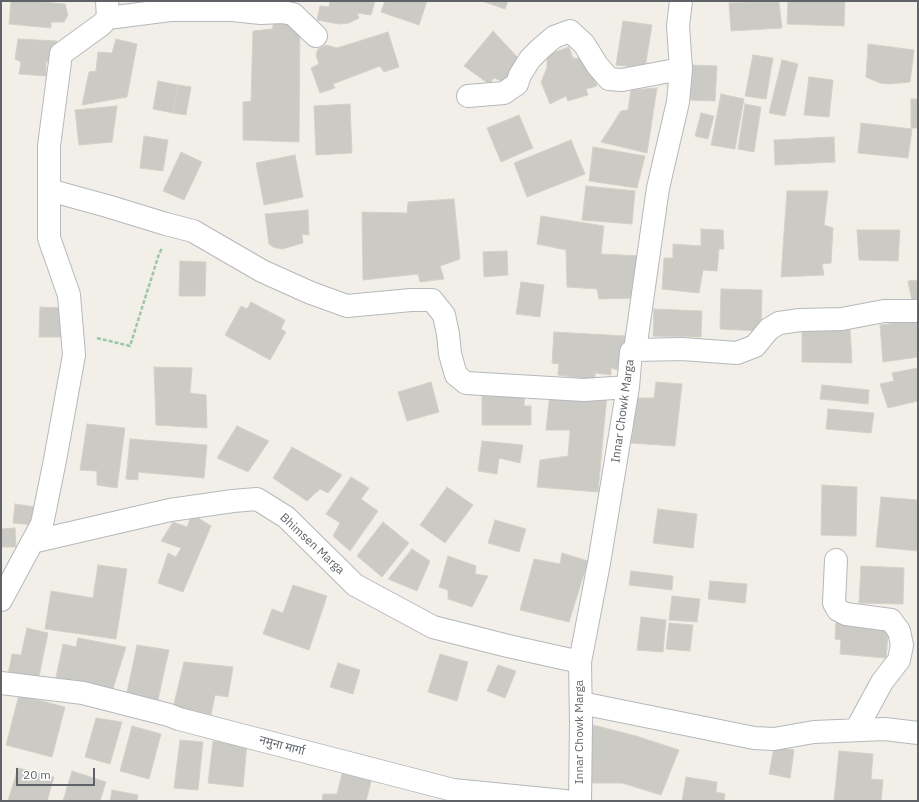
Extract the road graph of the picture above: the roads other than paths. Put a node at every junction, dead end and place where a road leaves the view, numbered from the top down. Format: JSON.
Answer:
{"nodes":[{"id":1,"x":681,"y":1,"type":"edge"},
{"id":2,"x":284,"y":6,"type":"edge"},
{"id":3,"x":107,"y":9,"type":"edge"},
{"id":4,"x":316,"y":36,"type":"dead end"},
{"id":5,"x":681,"y":69,"type":"junction"},
{"id":6,"x":468,"y":96,"type":"dead end"},
{"id":7,"x":49,"y":190,"type":"junction"},
{"id":8,"x":918,"y":310,"type":"edge"},
{"id":9,"x":635,"y":350,"type":"junction"},
{"id":10,"x":628,"y":388,"type":"junction"},
{"id":11,"x":32,"y":542,"type":"junction"},
{"id":12,"x":836,"y":560,"type":"dead end"},
{"id":13,"x":1,"y":600,"type":"edge"},
{"id":14,"x":580,"y":662,"type":"junction"},
{"id":15,"x":1,"y":683,"type":"edge"},
{"id":16,"x":581,"y":703,"type":"junction"},
{"id":17,"x":856,"y":730,"type":"junction"},
{"id":18,"x":918,"y":733,"type":"edge"},
{"id":19,"x":565,"y":801,"type":"edge"},
{"id":20,"x":580,"y":801,"type":"edge"}],
"edges":[{"from":1,"to":5,"type":"street","name":"Innar Chowk Marga"},
{"from":2,"to":3,"type":"street"},
{"from":2,"to":4,"type":"street"},
{"from":3,"to":7,"type":"street"},
{"from":5,"to":6,"type":"street"},
{"from":5,"to":9,"type":"street","name":"Innar Chowk Marga"},
{"from":7,"to":10,"type":"street"},
{"from":7,"to":11,"type":"street"},
{"from":8,"to":9,"type":"street"},
{"from":9,"to":10,"type":"street","name":"Innar Chowk Marga"},
{"from":10,"to":14,"type":"street","name":"Innar Chowk Marga"},
{"from":11,"to":13,"type":"street"},
{"from":11,"to":14,"type":"street","name":"Bhimsen Marga"},
{"from":12,"to":17,"type":"street"},
{"from":14,"to":16,"type":"street","name":"Innar Chowk Marga"},
{"from":15,"to":19,"type":"street","name":"नमुना मार्गा"},
{"from":16,"to":17,"type":"street"},
{"from":16,"to":20,"type":"street","name":"Innar Chowk Marga"},
{"from":17,"to":18,"type":"street"}]}
